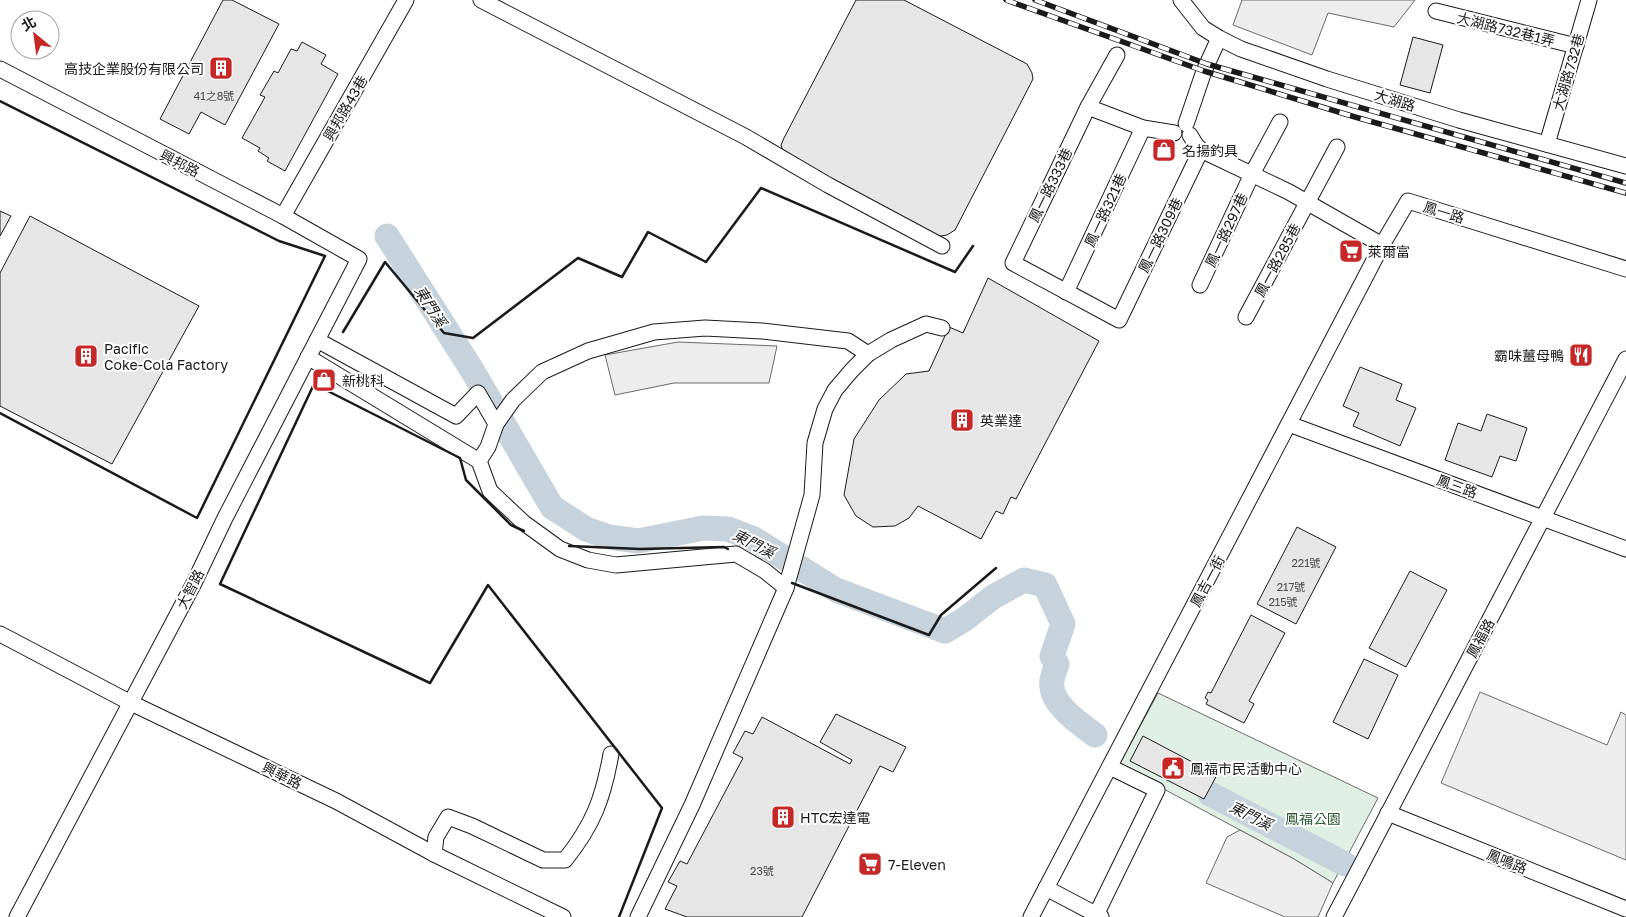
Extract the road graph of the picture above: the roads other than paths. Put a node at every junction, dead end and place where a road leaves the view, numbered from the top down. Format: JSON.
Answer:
{"nodes":[{"id":1,"x":406,"y":0,"type":"edge"},
{"id":2,"x":481,"y":0,"type":"edge"},
{"id":3,"x":1181,"y":0,"type":"edge"},
{"id":4,"x":1589,"y":0,"type":"edge"},
{"id":5,"x":1436,"y":11,"type":"dead end"},
{"id":6,"x":1219,"y":38,"type":"junction"},
{"id":7,"x":1576,"y":46,"type":"junction"},
{"id":8,"x":1117,"y":55,"type":"dead end"},
{"id":9,"x":0,"y":69,"type":"edge"},
{"id":10,"x":1088,"y":107,"type":"junction"},
{"id":11,"x":1280,"y":122,"type":"dead end"},
{"id":12,"x":1144,"y":128,"type":"junction"},
{"id":13,"x":1183,"y":131,"type":"junction"},
{"id":14,"x":1547,"y":144,"type":"junction"},
{"id":15,"x":1337,"y":147,"type":"dead end"},
{"id":16,"x":1201,"y":150,"type":"junction"},
{"id":17,"x":1626,"y":166,"type":"edge"},
{"id":18,"x":1252,"y":174,"type":"junction"},
{"id":19,"x":1307,"y":202,"type":"junction"},
{"id":20,"x":284,"y":216,"type":"junction"},
{"id":21,"x":1382,"y":244,"type":"junction"},
{"id":22,"x":942,"y":246,"type":"dead end"},
{"id":23,"x":359,"y":259,"type":"joint"},
{"id":24,"x":1626,"y":269,"type":"edge"},
{"id":25,"x":1200,"y":285,"type":"dead end"},
{"id":26,"x":1066,"y":292,"type":"junction"},
{"id":27,"x":1246,"y":317,"type":"dead end"},
{"id":28,"x":942,"y":328,"type":"dead end"},
{"id":29,"x":317,"y":340,"type":"junction"},
{"id":30,"x":868,"y":354,"type":"junction"},
{"id":31,"x":308,"y":357,"type":"junction"},
{"id":32,"x":1626,"y":359,"type":"edge"},
{"id":33,"x":497,"y":424,"type":"junction"},
{"id":34,"x":1288,"y":424,"type":"junction"},
{"id":35,"x":479,"y":461,"type":"junction"},
{"id":36,"x":1543,"y":517,"type":"junction"},
{"id":37,"x":1626,"y":549,"type":"edge"},
{"id":38,"x":787,"y":587,"type":"junction"},
{"id":39,"x":0,"y":634,"type":"edge"},
{"id":40,"x":129,"y":702,"type":"junction"},
{"id":41,"x":611,"y":754,"type":"dead end"},
{"id":42,"x":1111,"y":764,"type":"junction"},
{"id":43,"x":1388,"y":813,"type":"junction"},
{"id":44,"x":434,"y":854,"type":"junction"},
{"id":45,"x":1046,"y":888,"type":"junction"},
{"id":46,"x":1626,"y":909,"type":"edge"},
{"id":47,"x":1098,"y":916,"type":"edge"},
{"id":48,"x":17,"y":917,"type":"edge"},
{"id":49,"x":563,"y":917,"type":"edge"},
{"id":50,"x":638,"y":917,"type":"edge"},
{"id":51,"x":1031,"y":917,"type":"edge"},
{"id":52,"x":1334,"y":917,"type":"edge"}],
"edges":[{"from":1,"to":20,"type":"street","name":"興邦路43巷"},
{"from":2,"to":22,"type":"street"},
{"from":3,"to":6,"type":"street","name":"大湖路"},
{"from":4,"to":7,"type":"street","name":"大湖路732巷"},
{"from":5,"to":7,"type":"street","name":"大湖路732巷1弄"},
{"from":6,"to":13,"type":"street"},
{"from":6,"to":14,"type":"street","name":"大湖路"},
{"from":7,"to":14,"type":"street","name":"大湖路732巷"},
{"from":8,"to":10,"type":"street"},
{"from":9,"to":20,"type":"street","name":"興邦路"},
{"from":10,"to":12,"type":"street"},
{"from":10,"to":26,"type":"street","name":"鳳一路333巷"},
{"from":11,"to":18,"type":"street","name":"鳳一路297巷"},
{"from":12,"to":13,"type":"street"},
{"from":12,"to":26,"type":"street","name":"鳳一路321巷"},
{"from":13,"to":16,"type":"street"},
{"from":14,"to":17,"type":"street","name":"大湖路"},
{"from":15,"to":19,"type":"street","name":"鳳一路285巷"},
{"from":16,"to":18,"type":"street"},
{"from":16,"to":26,"type":"street","name":"鳳一路309巷"},
{"from":18,"to":19,"type":"street"},
{"from":18,"to":25,"type":"street","name":"鳳一路297巷"},
{"from":19,"to":21,"type":"street"},
{"from":19,"to":27,"type":"street","name":"鳳一路285巷"},
{"from":20,"to":23,"type":"street","name":"興邦路"},
{"from":21,"to":24,"type":"street","name":"鳳一路"},
{"from":21,"to":34,"type":"street","name":"鳳吉一街"},
{"from":23,"to":29,"type":"street","name":"大智路"},
{"from":28,"to":30,"type":"street"},
{"from":29,"to":31,"type":"street","name":"大智路"},
{"from":29,"to":33,"type":"street"},
{"from":30,"to":33,"type":"street"},
{"from":30,"to":38,"type":"street"},
{"from":31,"to":35,"type":"street"},
{"from":31,"to":40,"type":"street","name":"大智路"},
{"from":32,"to":36,"type":"street","name":"鳳福路"},
{"from":33,"to":35,"type":"street"},
{"from":34,"to":36,"type":"street","name":"鳳三路"},
{"from":34,"to":42,"type":"street","name":"鳳吉一街"},
{"from":35,"to":38,"type":"street"},
{"from":36,"to":37,"type":"street","name":"鳳三路"},
{"from":36,"to":43,"type":"street","name":"鳳福路"},
{"from":38,"to":50,"type":"street"},
{"from":39,"to":40,"type":"street","name":"興華路"},
{"from":40,"to":44,"type":"street","name":"興華路"},
{"from":40,"to":48,"type":"street","name":"大智路"},
{"from":41,"to":44,"type":"street"},
{"from":42,"to":45,"type":"street","name":"鳳吉一街"},
{"from":42,"to":47,"type":"street"},
{"from":43,"to":46,"type":"street","name":"鳳鳴路"},
{"from":43,"to":52,"type":"street","name":"鳳福路"},
{"from":44,"to":49,"type":"street","name":"興華路"},
{"from":45,"to":47,"type":"street"},
{"from":45,"to":51,"type":"street","name":"鳳吉一街"}]}
